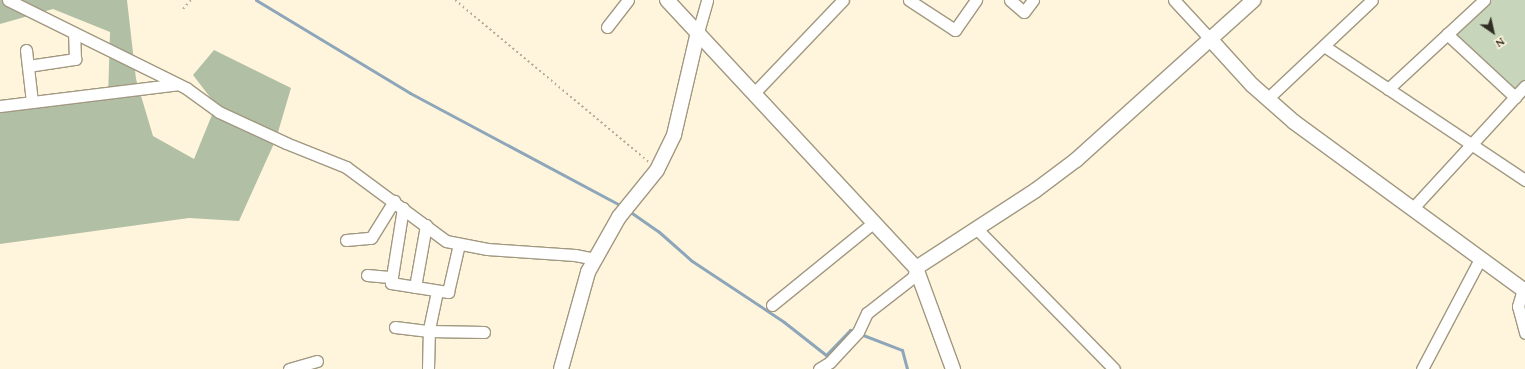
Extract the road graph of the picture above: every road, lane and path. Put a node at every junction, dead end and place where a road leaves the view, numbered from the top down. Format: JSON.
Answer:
{"nodes":[{"id":1,"x":8,"y":0,"type":"edge"},
{"id":2,"x":191,"y":0,"type":"edge"},
{"id":3,"x":455,"y":0,"type":"edge"},
{"id":4,"x":628,"y":0,"type":"edge"},
{"id":5,"x":667,"y":0,"type":"edge"},
{"id":6,"x":707,"y":0,"type":"edge"},
{"id":7,"x":843,"y":0,"type":"edge"},
{"id":8,"x":976,"y":0,"type":"edge"},
{"id":9,"x":1010,"y":0,"type":"edge"},
{"id":10,"x":1033,"y":0,"type":"edge"},
{"id":11,"x":1174,"y":0,"type":"edge"},
{"id":12,"x":1254,"y":0,"type":"edge"},
{"id":13,"x":1372,"y":0,"type":"edge"},
{"id":14,"x":1484,"y":0,"type":"edge"},
{"id":15,"x":915,"y":2,"type":"edge"},
{"id":16,"x":183,"y":9,"type":"dead end"},
{"id":17,"x":607,"y":27,"type":"dead end"},
{"id":18,"x":698,"y":32,"type":"junction"},
{"id":19,"x":74,"y":33,"type":"junction"},
{"id":20,"x":1447,"y":34,"type":"junction"},
{"id":21,"x":1211,"y":40,"type":"junction"},
{"id":22,"x":1324,"y":46,"type":"junction"},
{"id":23,"x":26,"y":50,"type":"dead end"},
{"id":24,"x":28,"y":66,"type":"junction"},
{"id":25,"x":178,"y":84,"type":"junction"},
{"id":26,"x":1525,"y":86,"type":"edge"},
{"id":27,"x":1388,"y":89,"type":"junction"},
{"id":28,"x":755,"y":92,"type":"junction"},
{"id":29,"x":1515,"y":97,"type":"junction"},
{"id":30,"x":1267,"y":99,"type":"junction"},
{"id":31,"x":32,"y":102,"type":"junction"},
{"id":32,"x":0,"y":106,"type":"edge"},
{"id":33,"x":1471,"y":144,"type":"junction"},
{"id":34,"x":657,"y":170,"type":"junction"},
{"id":35,"x":1525,"y":180,"type":"edge"},
{"id":36,"x":399,"y":204,"type":"junction"},
{"id":37,"x":1412,"y":209,"type":"junction"},
{"id":38,"x":874,"y":222,"type":"junction"},
{"id":39,"x":426,"y":225,"type":"junction"},
{"id":40,"x":976,"y":228,"type":"junction"},
{"id":41,"x":346,"y":240,"type":"dead end"},
{"id":42,"x":459,"y":244,"type":"junction"},
{"id":43,"x":595,"y":259,"type":"junction"},
{"id":44,"x":1480,"y":259,"type":"junction"},
{"id":45,"x":916,"y":268,"type":"junction"},
{"id":46,"x":367,"y":275,"type":"dead end"},
{"id":47,"x":392,"y":277,"type":"junction"},
{"id":48,"x":415,"y":287,"type":"junction"},
{"id":49,"x":1524,"y":290,"type":"edge"},
{"id":50,"x":437,"y":291,"type":"junction"},
{"id":51,"x":772,"y":305,"type":"dead end"},
{"id":52,"x":395,"y":327,"type":"dead end"},
{"id":53,"x":429,"y":331,"type":"junction"},
{"id":54,"x":484,"y":332,"type":"dead end"},
{"id":55,"x":1525,"y":333,"type":"edge"},
{"id":56,"x":316,"y":361,"type":"dead end"},
{"id":57,"x":289,"y":369,"type":"edge"},
{"id":58,"x":428,"y":369,"type":"edge"},
{"id":59,"x":561,"y":369,"type":"edge"},
{"id":60,"x":819,"y":369,"type":"edge"},
{"id":61,"x":953,"y":369,"type":"edge"},
{"id":62,"x":1114,"y":369,"type":"edge"},
{"id":63,"x":1422,"y":369,"type":"edge"}],
"edges":[{"from":1,"to":19,"type":"street"},
{"from":2,"to":16,"type":"path"},
{"from":3,"to":34,"type":"path"},
{"from":4,"to":17,"type":"street"},
{"from":5,"to":18,"type":"street"},
{"from":6,"to":18,"type":"street"},
{"from":7,"to":28,"type":"street"},
{"from":8,"to":15,"type":"street"},
{"from":9,"to":10,"type":"street"},
{"from":11,"to":21,"type":"street"},
{"from":12,"to":21,"type":"street"},
{"from":13,"to":22,"type":"street"},
{"from":14,"to":20,"type":"street"},
{"from":18,"to":28,"type":"street"},
{"from":18,"to":34,"type":"street"},
{"from":19,"to":24,"type":"street"},
{"from":19,"to":25,"type":"street"},
{"from":20,"to":27,"type":"street"},
{"from":20,"to":29,"type":"street"},
{"from":21,"to":30,"type":"street"},
{"from":21,"to":40,"type":"street"},
{"from":22,"to":27,"type":"street"},
{"from":22,"to":30,"type":"street"},
{"from":23,"to":24,"type":"street"},
{"from":24,"to":31,"type":"street"},
{"from":25,"to":31,"type":"street"},
{"from":25,"to":36,"type":"street"},
{"from":26,"to":29,"type":"street"},
{"from":27,"to":33,"type":"street"},
{"from":28,"to":38,"type":"street"},
{"from":29,"to":33,"type":"street"},
{"from":30,"to":37,"type":"street"},
{"from":31,"to":32,"type":"street"},
{"from":33,"to":35,"type":"street"},
{"from":33,"to":37,"type":"street"},
{"from":34,"to":43,"type":"street"},
{"from":36,"to":39,"type":"street"},
{"from":36,"to":41,"type":"street"},
{"from":36,"to":47,"type":"street"},
{"from":37,"to":44,"type":"street"},
{"from":38,"to":45,"type":"street"},
{"from":38,"to":51,"type":"street"},
{"from":39,"to":42,"type":"street"},
{"from":39,"to":48,"type":"street"},
{"from":40,"to":45,"type":"street"},
{"from":40,"to":62,"type":"street"},
{"from":42,"to":43,"type":"street"},
{"from":42,"to":50,"type":"street"},
{"from":43,"to":59,"type":"street"},
{"from":44,"to":49,"type":"street"},
{"from":44,"to":63,"type":"street"},
{"from":45,"to":60,"type":"street"},
{"from":45,"to":61,"type":"street"},
{"from":46,"to":47,"type":"street"},
{"from":47,"to":48,"type":"street"},
{"from":48,"to":50,"type":"street"},
{"from":49,"to":55,"type":"street"},
{"from":50,"to":53,"type":"street"},
{"from":52,"to":53,"type":"street"},
{"from":53,"to":54,"type":"street"},
{"from":53,"to":58,"type":"street"},
{"from":56,"to":57,"type":"street"}]}
